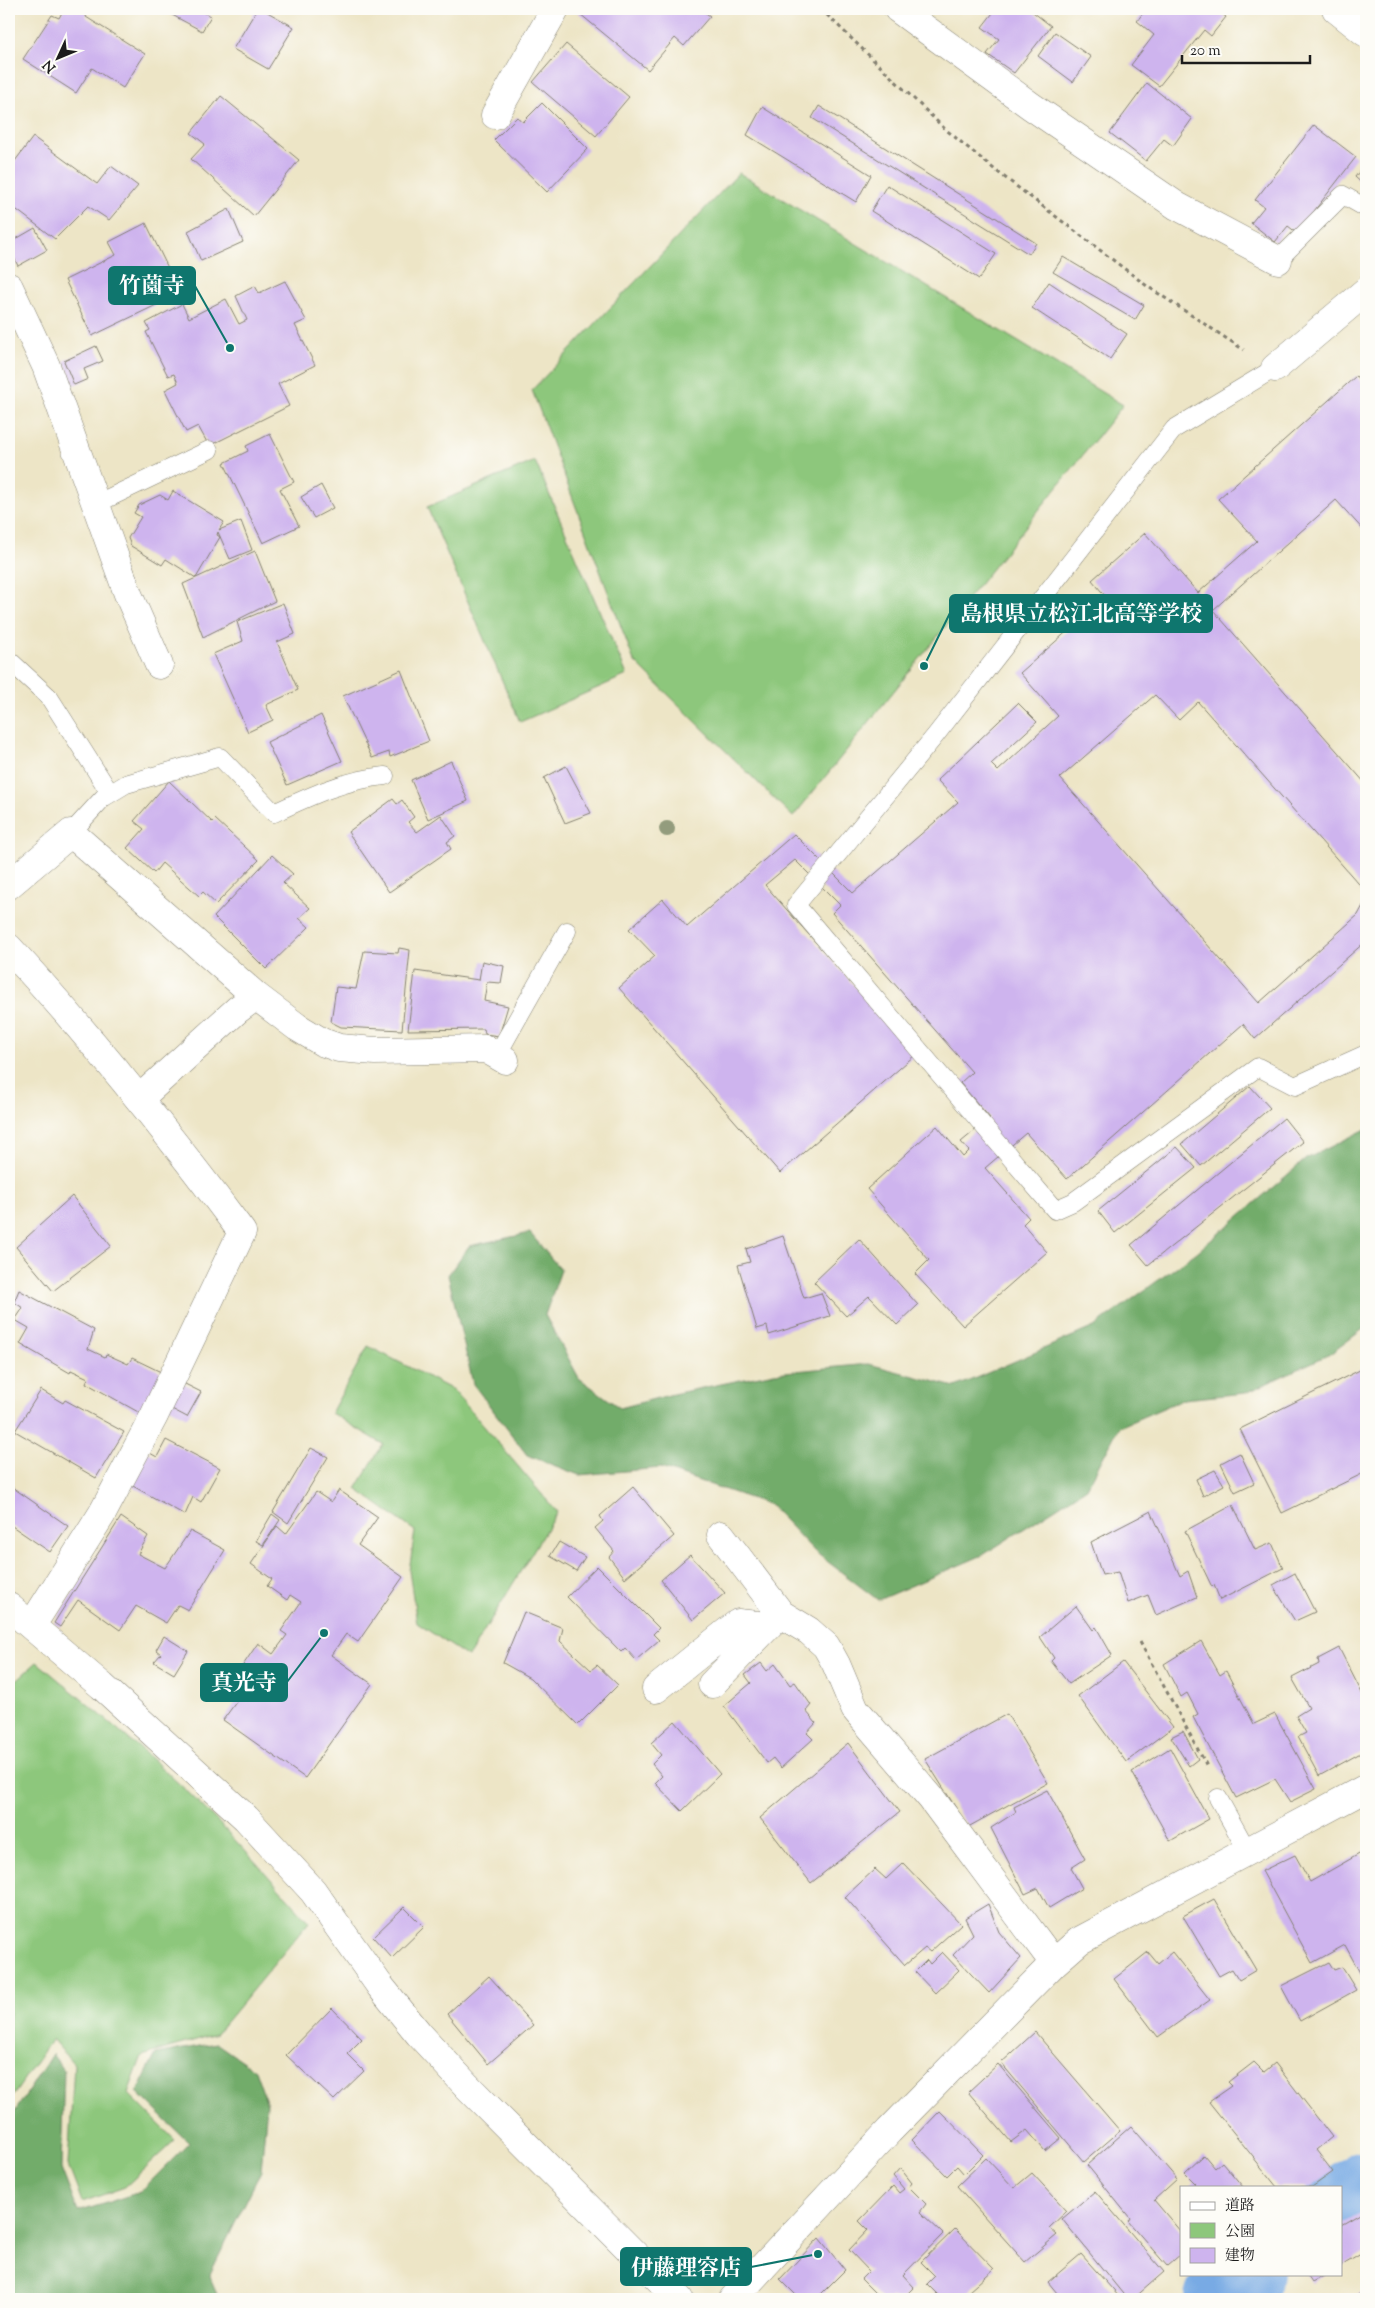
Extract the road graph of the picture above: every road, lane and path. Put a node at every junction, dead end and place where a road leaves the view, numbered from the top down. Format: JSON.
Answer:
{"nodes":[{"id":1,"x":555,"y":9,"type":"edge"},
{"id":2,"x":821,"y":9,"type":"edge"},
{"id":3,"x":898,"y":9,"type":"edge"},
{"id":4,"x":1336,"y":9,"type":"edge"},
{"id":5,"x":1366,"y":33,"type":"edge"},
{"id":6,"x":495,"y":115,"type":"dead end"},
{"id":7,"x":1366,"y":208,"type":"edge"},
{"id":8,"x":1278,"y":260,"type":"joint"},
{"id":9,"x":9,"y":287,"type":"edge"},
{"id":10,"x":1366,"y":291,"type":"edge"},
{"id":11,"x":1275,"y":368,"type":"junction"},
{"id":12,"x":210,"y":450,"type":"dead end"},
{"id":13,"x":96,"y":504,"type":"junction"},
{"id":14,"x":9,"y":660,"type":"edge"},
{"id":15,"x":159,"y":665,"type":"dead end"},
{"id":16,"x":385,"y":776,"type":"dead end"},
{"id":17,"x":110,"y":793,"type":"junction"},
{"id":18,"x":71,"y":833,"type":"junction"},
{"id":19,"x":9,"y":886,"type":"edge"},
{"id":20,"x":567,"y":931,"type":"dead end"},
{"id":21,"x":9,"y":948,"type":"edge"},
{"id":22,"x":256,"y":996,"type":"junction"},
{"id":23,"x":1366,"y":1054,"type":"edge"},
{"id":24,"x":501,"y":1058,"type":"joint"},
{"id":25,"x":139,"y":1099,"type":"junction"},
{"id":26,"x":721,"y":1536,"type":"dead end"},
{"id":27,"x":9,"y":1607,"type":"edge"},
{"id":28,"x":774,"y":1620,"type":"junction"},
{"id":29,"x":29,"y":1624,"type":"junction"},
{"id":30,"x":1140,"y":1642,"type":"dead end"},
{"id":31,"x":712,"y":1684,"type":"dead end"},
{"id":32,"x":656,"y":1689,"type":"dead end"},
{"id":33,"x":1366,"y":1788,"type":"edge"},
{"id":34,"x":1218,"y":1798,"type":"joint"},
{"id":35,"x":1247,"y":1850,"type":"junction"},
{"id":36,"x":1054,"y":1963,"type":"junction"},
{"id":37,"x":679,"y":2299,"type":"edge"},
{"id":38,"x":733,"y":2299,"type":"edge"}],
"edges":[{"from":1,"to":6,"type":"street"},
{"from":2,"to":11,"type":"path"},
{"from":3,"to":8,"type":"street"},
{"from":4,"to":5,"type":"street"},
{"from":7,"to":8,"type":"lane"},
{"from":9,"to":13,"type":"street"},
{"from":10,"to":11,"type":"street"},
{"from":11,"to":23,"type":"lane"},
{"from":12,"to":13,"type":"lane"},
{"from":13,"to":15,"type":"street"},
{"from":14,"to":17,"type":"lane"},
{"from":16,"to":17,"type":"lane"},
{"from":17,"to":18,"type":"lane"},
{"from":18,"to":19,"type":"street"},
{"from":18,"to":22,"type":"street"},
{"from":20,"to":24,"type":"lane"},
{"from":21,"to":25,"type":"street"},
{"from":22,"to":24,"type":"street"},
{"from":22,"to":25,"type":"street"},
{"from":25,"to":29,"type":"street"},
{"from":26,"to":28,"type":"street"},
{"from":27,"to":29,"type":"street"},
{"from":28,"to":31,"type":"street"},
{"from":28,"to":32,"type":"street"},
{"from":28,"to":36,"type":"street"},
{"from":29,"to":37,"type":"street"},
{"from":30,"to":34,"type":"path"},
{"from":33,"to":35,"type":"street"},
{"from":34,"to":35,"type":"lane"},
{"from":35,"to":36,"type":"street"},
{"from":36,"to":38,"type":"street"}]}
